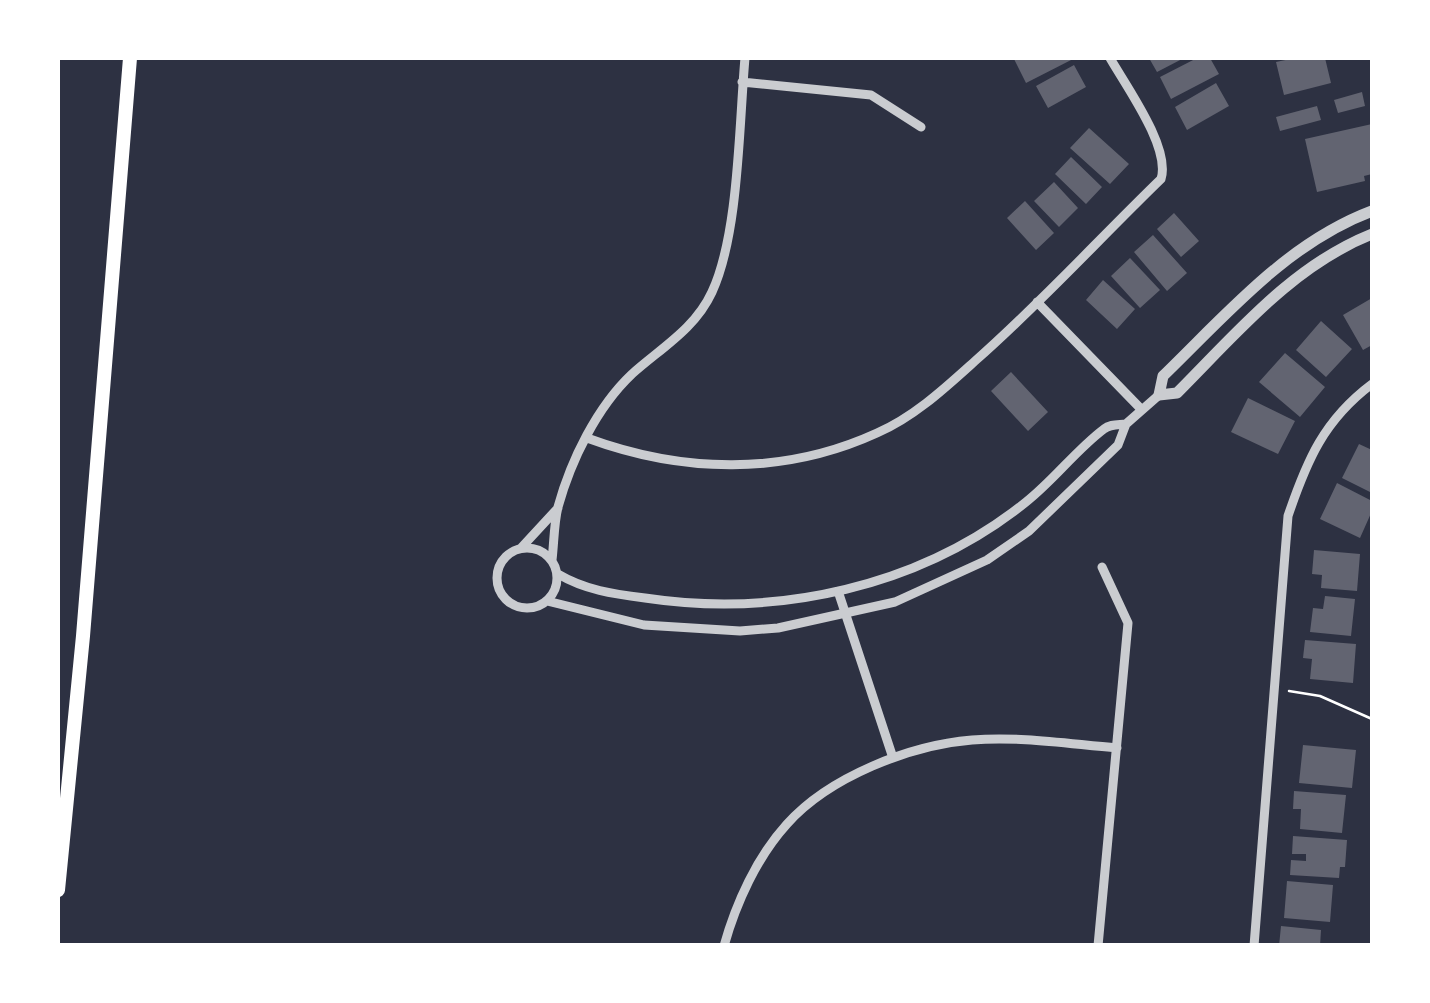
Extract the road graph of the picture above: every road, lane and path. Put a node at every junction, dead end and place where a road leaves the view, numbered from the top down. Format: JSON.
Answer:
{"nodes":[{"id":1,"x":130,"y":58,"type":"edge"},
{"id":2,"x":745,"y":58,"type":"edge"},
{"id":3,"x":1110,"y":58,"type":"edge"},
{"id":4,"x":742,"y":82,"type":"junction"},
{"id":5,"x":920,"y":127,"type":"dead end"},
{"id":6,"x":1372,"y":211,"type":"edge"},
{"id":7,"x":1372,"y":234,"type":"edge"},
{"id":8,"x":1037,"y":302,"type":"junction"},
{"id":9,"x":1372,"y":384,"type":"edge"},
{"id":10,"x":1158,"y":395,"type":"junction"},
{"id":11,"x":1142,"y":410,"type":"junction"},
{"id":12,"x":1126,"y":424,"type":"junction"},
{"id":13,"x":587,"y":438,"type":"junction"},
{"id":14,"x":558,"y":508,"type":"junction"},
{"id":15,"x":520,"y":548,"type":"junction"},
{"id":16,"x":552,"y":560,"type":"junction"},
{"id":17,"x":1102,"y":567,"type":"dead end"},
{"id":18,"x":558,"y":574,"type":"junction"},
{"id":19,"x":838,"y":591,"type":"junction"},
{"id":20,"x":548,"y":601,"type":"junction"},
{"id":21,"x":846,"y":614,"type":"junction"},
{"id":22,"x":1275,"y":690,"type":"junction"},
{"id":23,"x":1372,"y":719,"type":"edge"},
{"id":24,"x":1117,"y":748,"type":"junction"},
{"id":25,"x":893,"y":758,"type":"junction"},
{"id":26,"x":58,"y":890,"type":"edge"},
{"id":27,"x":724,"y":946,"type":"edge"},
{"id":28,"x":1098,"y":946,"type":"edge"},
{"id":29,"x":1254,"y":946,"type":"edge"}],
"edges":[{"from":1,"to":26,"type":"main road"},
{"from":2,"to":4,"type":"street"},
{"from":3,"to":8,"type":"street"},
{"from":4,"to":5,"type":"street"},
{"from":4,"to":13,"type":"street"},
{"from":6,"to":10,"type":"street"},
{"from":7,"to":10,"type":"street"},
{"from":8,"to":11,"type":"street"},
{"from":8,"to":13,"type":"street"},
{"from":9,"to":22,"type":"street"},
{"from":10,"to":11,"type":"street"},
{"from":11,"to":12,"type":"street"},
{"from":12,"to":19,"type":"street"},
{"from":12,"to":21,"type":"street"},
{"from":13,"to":14,"type":"street"},
{"from":14,"to":15,"type":"street"},
{"from":14,"to":16,"type":"street"},
{"from":15,"to":16,"type":"street"},
{"from":15,"to":20,"type":"street"},
{"from":16,"to":18,"type":"street"},
{"from":17,"to":24,"type":"street"},
{"from":18,"to":19,"type":"street"},
{"from":18,"to":20,"type":"street"},
{"from":19,"to":21,"type":"street"},
{"from":20,"to":21,"type":"street"},
{"from":21,"to":25,"type":"street"},
{"from":22,"to":23,"type":"path"},
{"from":22,"to":29,"type":"street"},
{"from":24,"to":25,"type":"street"},
{"from":24,"to":28,"type":"street"},
{"from":25,"to":27,"type":"street"}]}
